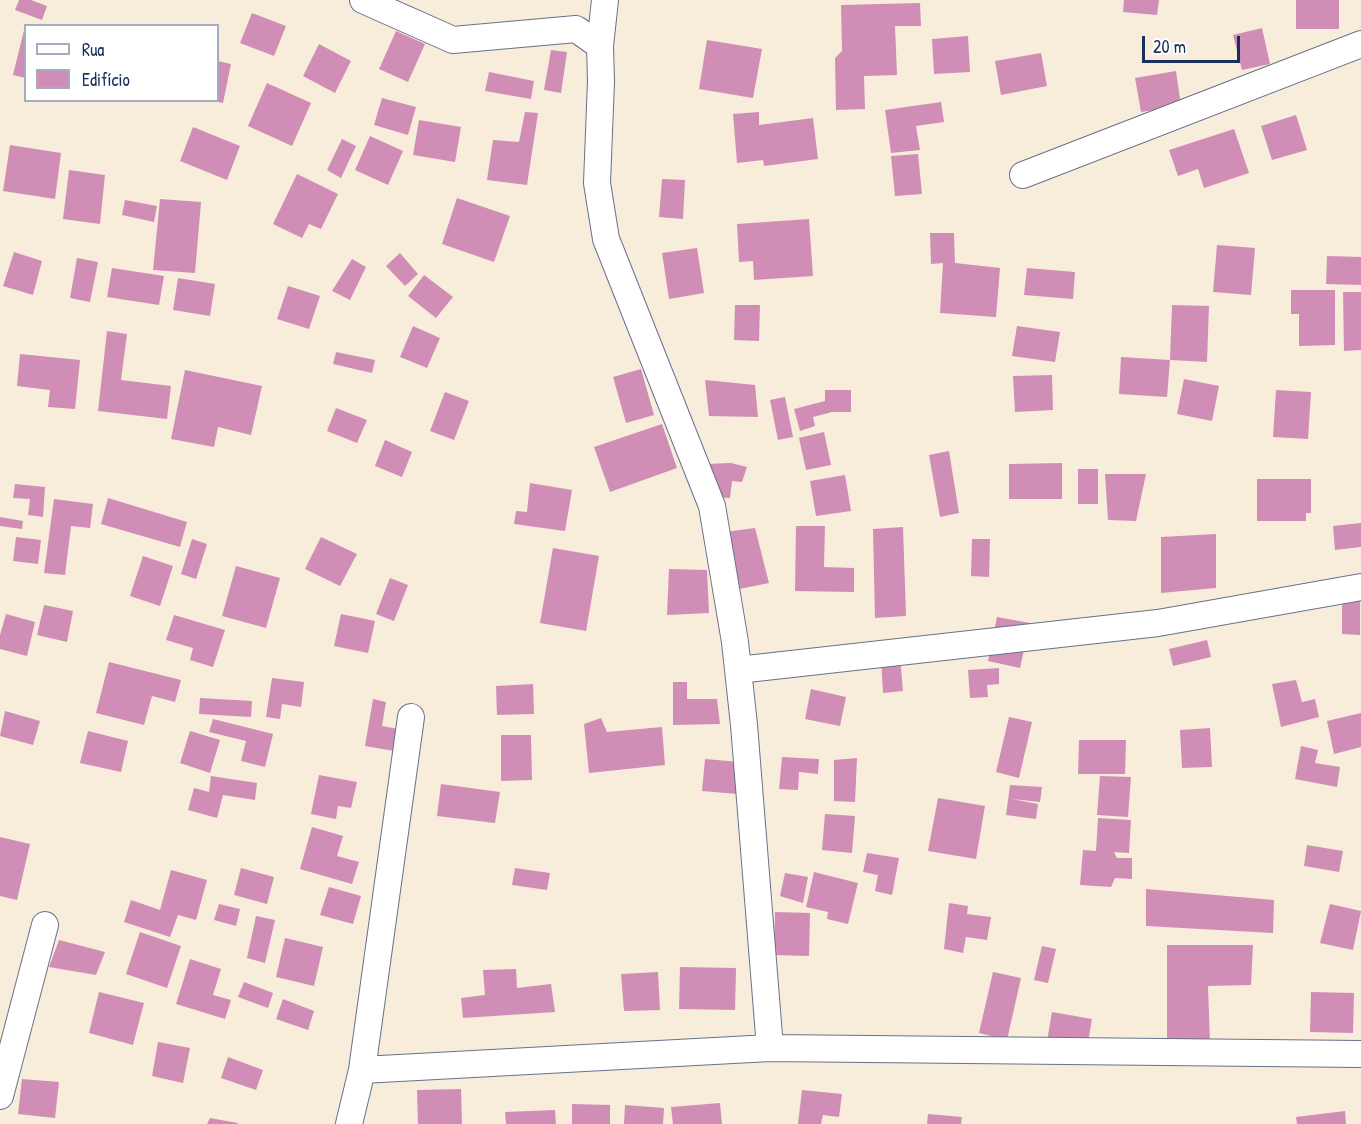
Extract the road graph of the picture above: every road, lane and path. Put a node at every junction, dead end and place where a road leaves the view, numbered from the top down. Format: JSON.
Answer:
{"nodes":[{"id":1,"x":363,"y":0,"type":"edge"},
{"id":2,"x":605,"y":0,"type":"edge"},
{"id":3,"x":1361,"y":44,"type":"edge"},
{"id":4,"x":600,"y":46,"type":"junction"},
{"id":5,"x":1023,"y":175,"type":"dead end"},
{"id":6,"x":1361,"y":587,"type":"edge"},
{"id":7,"x":738,"y":670,"type":"junction"},
{"id":8,"x":411,"y":717,"type":"dead end"},
{"id":9,"x":45,"y":925,"type":"dead end"},
{"id":10,"x":770,"y":1048,"type":"junction"},
{"id":11,"x":1361,"y":1054,"type":"edge"},
{"id":12,"x":362,"y":1070,"type":"junction"},
{"id":13,"x":0,"y":1096,"type":"edge"},
{"id":14,"x":349,"y":1124,"type":"edge"}],
"edges":[{"from":1,"to":4,"type":"street"},
{"from":2,"to":4,"type":"street"},
{"from":3,"to":5,"type":"street"},
{"from":4,"to":7,"type":"street"},
{"from":6,"to":7,"type":"street"},
{"from":7,"to":10,"type":"street"},
{"from":8,"to":12,"type":"street"},
{"from":9,"to":13,"type":"street"},
{"from":10,"to":11,"type":"street"},
{"from":10,"to":12,"type":"street"},
{"from":12,"to":14,"type":"street"}]}
